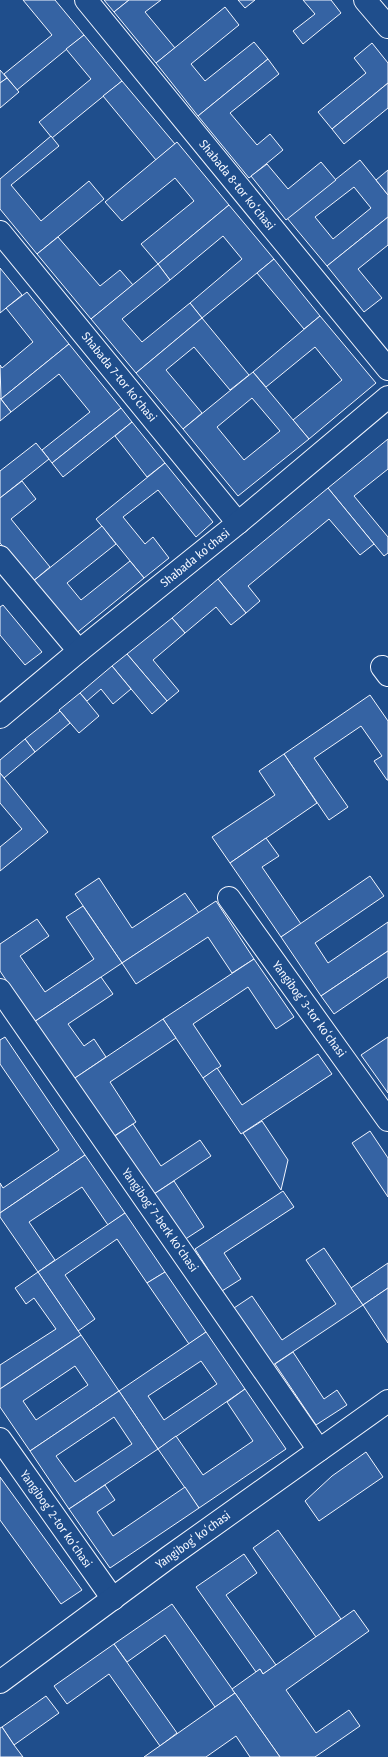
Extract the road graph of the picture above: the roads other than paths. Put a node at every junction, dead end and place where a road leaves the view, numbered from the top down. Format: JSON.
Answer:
{"nodes":[{"id":1,"x":86,"y":0,"type":"edge"},
{"id":2,"x":365,"y":0,"type":"edge"},
{"id":3,"x":388,"y":27,"type":"edge"},
{"id":4,"x":0,"y":232,"type":"edge"},
{"id":5,"x":388,"y":369,"type":"edge"},
{"id":6,"x":388,"y":397,"type":"edge"},
{"id":7,"x":238,"y":523,"type":"junction"},
{"id":8,"x":0,"y":558,"type":"edge"},
{"id":9,"x":80,"y":651,"type":"junction"},
{"id":10,"x":0,"y":717,"type":"edge"},
{"id":11,"x":230,"y":898,"type":"dead end"},
{"id":12,"x":0,"y":990,"type":"edge"},
{"id":13,"x":388,"y":1120,"type":"edge"},
{"id":14,"x":388,"y":1400,"type":"edge"},
{"id":15,"x":0,"y":1439,"type":"edge"},
{"id":16,"x":319,"y":1450,"type":"junction"},
{"id":17,"x":113,"y":1599,"type":"junction"},
{"id":18,"x":0,"y":1682,"type":"edge"}],
"edges":[{"from":1,"to":5,"type":"street","name":"Shabada 8-tor koʻchasi"},
{"from":2,"to":3,"type":"street"},
{"from":4,"to":7,"type":"street","name":"Shabada 7-tor koʻchasi"},
{"from":6,"to":7,"type":"street","name":"Shabada koʻchasi"},
{"from":7,"to":9,"type":"street","name":"Shabada koʻchasi"},
{"from":8,"to":9,"type":"street"},
{"from":9,"to":10,"type":"street","name":"Shabada koʻchasi"},
{"from":11,"to":13,"type":"street","name":"Yangibogʻ 3-tor koʻchasi"},
{"from":12,"to":16,"type":"street","name":"Yangibogʻ 7-berk koʻchasi"},
{"from":14,"to":16,"type":"street","name":"Yangibogʻ koʻchasi"},
{"from":15,"to":17,"type":"street","name":"Yangibogʻ 2-tor koʻchasi"},
{"from":16,"to":17,"type":"street","name":"Yangibogʻ koʻchasi"},
{"from":17,"to":18,"type":"street","name":"Yangibogʻ koʻchasi"}]}
